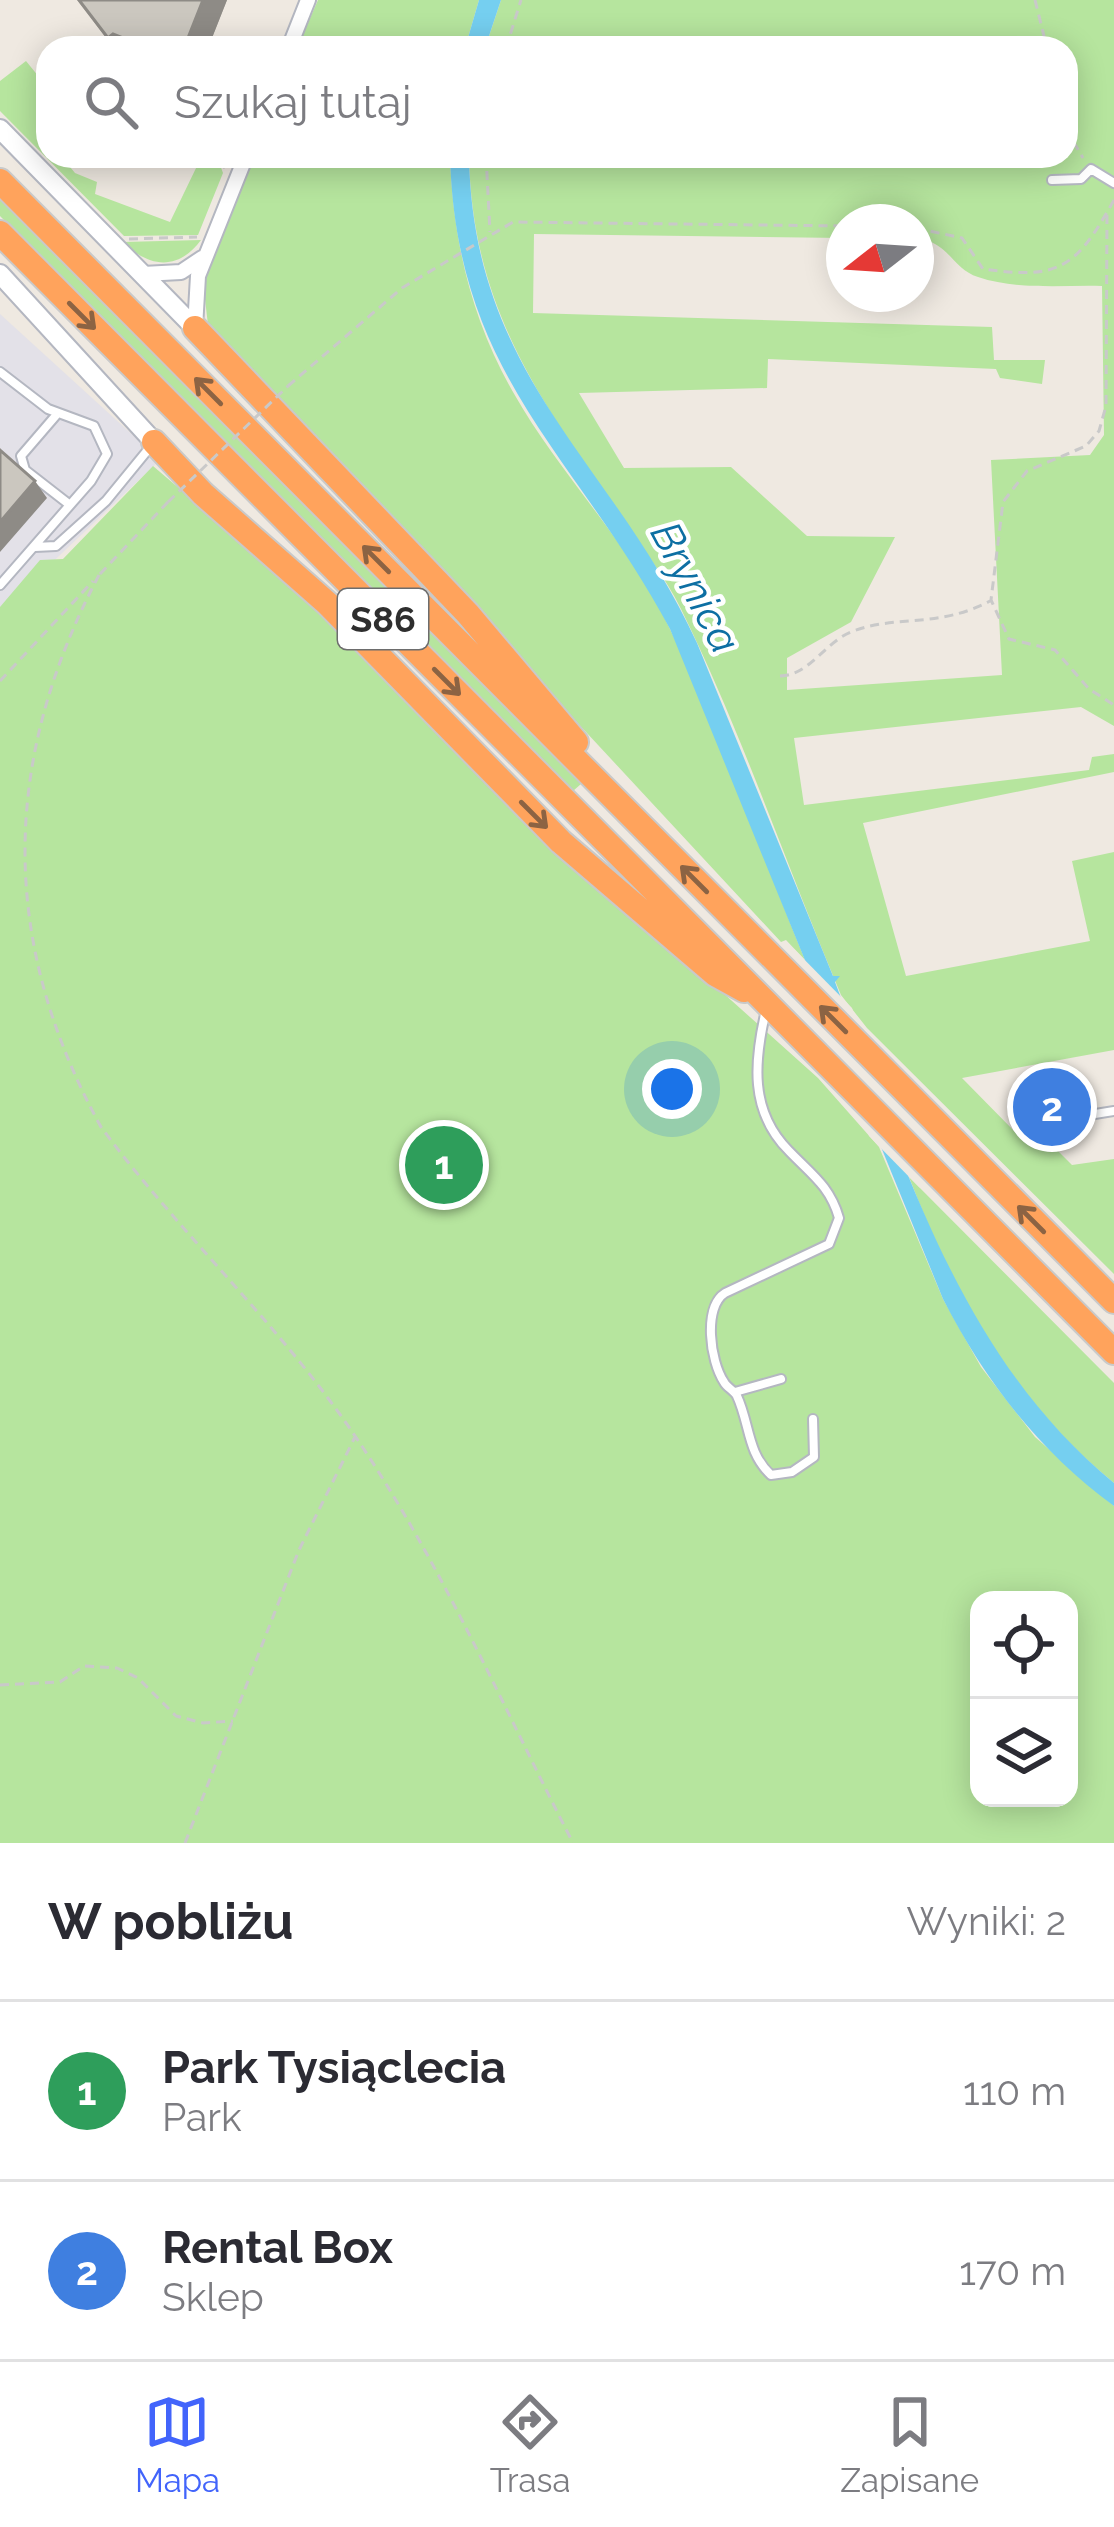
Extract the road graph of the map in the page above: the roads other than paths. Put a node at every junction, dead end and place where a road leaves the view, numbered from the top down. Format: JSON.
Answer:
{"nodes":[{"id":1,"x":308,"y":0,"type":"edge"},
{"id":2,"x":294,"y":36,"type":"edge"},
{"id":3,"x":0,"y":129,"type":"edge"},
{"id":4,"x":36,"y":166,"type":"edge"},
{"id":5,"x":38,"y":168,"type":"edge"},
{"id":6,"x":241,"y":168,"type":"edge"},
{"id":7,"x":1052,"y":180,"type":"dead end"},
{"id":8,"x":0,"y":182,"type":"edge"},
{"id":9,"x":1114,"y":183,"type":"edge"},
{"id":10,"x":0,"y":233,"type":"edge"},
{"id":11,"x":206,"y":255,"type":"junction"},
{"id":12,"x":0,"y":274,"type":"edge"},
{"id":13,"x":143,"y":274,"type":"junction"},
{"id":14,"x":195,"y":328,"type":"junction"},
{"id":15,"x":0,"y":372,"type":"edge"},
{"id":16,"x":58,"y":412,"type":"junction"},
{"id":17,"x":154,"y":442,"type":"junction"},
{"id":18,"x":70,"y":505,"type":"junction"},
{"id":19,"x":34,"y":547,"type":"junction"},
{"id":20,"x":0,"y":585,"type":"edge"},
{"id":21,"x":636,"y":820,"type":"junction"},
{"id":22,"x":767,"y":1003,"type":"junction"},
{"id":23,"x":1114,"y":1111,"type":"edge"},
{"id":24,"x":1021,"y":1126,"type":"dead end"},
{"id":25,"x":1114,"y":1301,"type":"edge"},
{"id":26,"x":1114,"y":1352,"type":"edge"},
{"id":27,"x":781,"y":1379,"type":"dead end"},
{"id":28,"x":735,"y":1392,"type":"junction"},
{"id":29,"x":813,"y":1419,"type":"dead end"}],
"edges":[{"from":1,"to":2,"type":"street"},
{"from":3,"to":4,"type":"main road"},
{"from":5,"to":13,"type":"main road"},
{"from":6,"to":11,"type":"street"},
{"from":7,"to":9,"type":"lane"},
{"from":21,"to":8,"type":"highway","number":"S86","one_way":true},
{"from":10,"to":22,"type":"highway","number":"S86","one_way":true},
{"from":11,"to":13,"type":"street"},
{"from":11,"to":14,"type":"street"},
{"from":12,"to":17,"type":"main road"},
{"from":13,"to":14,"type":"main road"},
{"from":14,"to":21,"type":"highway"},
{"from":15,"to":16,"type":"lane"},
{"from":16,"to":18,"type":"lane"},
{"from":16,"to":18,"type":"lane"},
{"from":17,"to":19,"type":"lane"},
{"from":17,"to":22,"type":"highway","one_way":true},
{"from":18,"to":19,"type":"lane"},
{"from":19,"to":20,"type":"lane"},
{"from":25,"to":21,"type":"highway","number":"S86","one_way":true},
{"from":22,"to":26,"type":"highway","number":"S86"},
{"from":22,"to":28,"type":"lane"},
{"from":23,"to":24,"type":"lane"},
{"from":27,"to":28,"type":"lane"},
{"from":28,"to":29,"type":"lane"}]}
